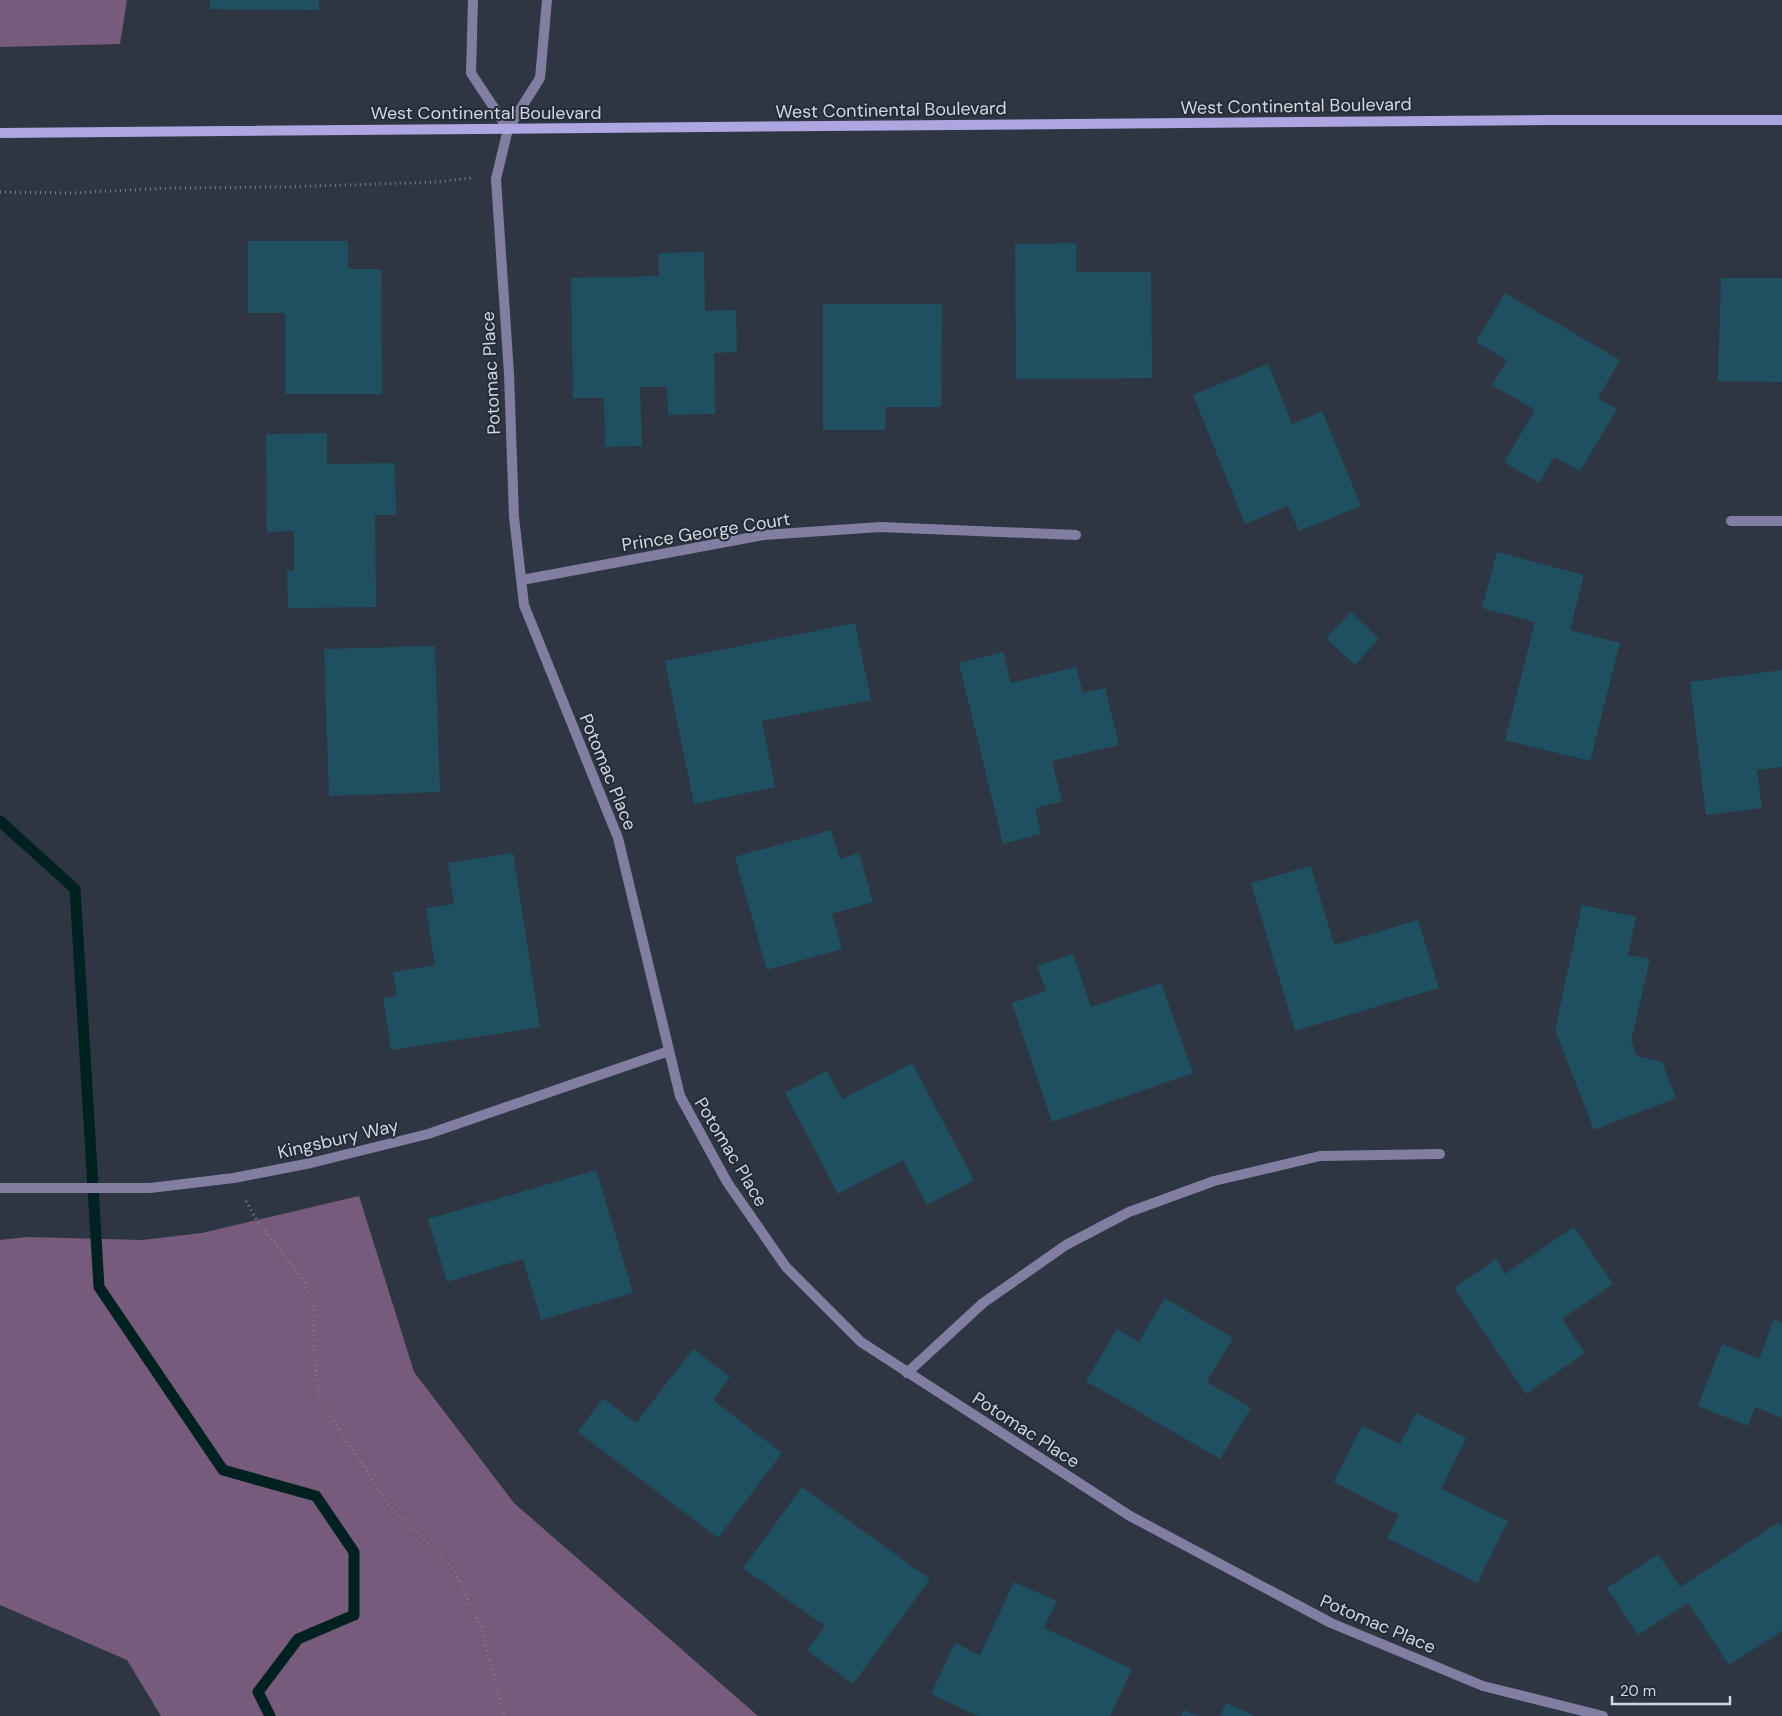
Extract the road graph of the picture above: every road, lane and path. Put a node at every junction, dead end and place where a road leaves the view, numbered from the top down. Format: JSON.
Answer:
{"nodes":[{"id":1,"x":473,"y":0,"type":"edge"},
{"id":2,"x":547,"y":0,"type":"edge"},
{"id":3,"x":1782,"y":120,"type":"edge"},
{"id":4,"x":508,"y":129,"type":"junction"},
{"id":5,"x":0,"y":133,"type":"edge"},
{"id":6,"x":496,"y":179,"type":"junction"},
{"id":7,"x":0,"y":192,"type":"edge"},
{"id":8,"x":1731,"y":521,"type":"dead end"},
{"id":9,"x":1782,"y":521,"type":"edge"},
{"id":10,"x":1076,"y":536,"type":"dead end"},
{"id":11,"x":522,"y":580,"type":"junction"},
{"id":12,"x":669,"y":1050,"type":"junction"},
{"id":13,"x":1440,"y":1154,"type":"dead end"},
{"id":14,"x":234,"y":1178,"type":"junction"},
{"id":15,"x":1,"y":1188,"type":"edge"},
{"id":16,"x":907,"y":1373,"type":"junction"},
{"id":17,"x":504,"y":1716,"type":"edge"},
{"id":18,"x":1603,"y":1716,"type":"edge"}],
"edges":[{"from":1,"to":4,"type":"street"},
{"from":2,"to":4,"type":"street","name":"Potomac Place"},
{"from":3,"to":4,"type":"main road","name":"West Continental Boulevard"},
{"from":4,"to":5,"type":"main road","name":"West Continental Boulevard"},
{"from":4,"to":6,"type":"street","name":"Potomac Place"},
{"from":6,"to":7,"type":"path"},
{"from":6,"to":11,"type":"street","name":"Potomac Place"},
{"from":8,"to":9,"type":"street"},
{"from":10,"to":11,"type":"street","name":"Prince George Court"},
{"from":11,"to":12,"type":"street","name":"Potomac Place"},
{"from":12,"to":14,"type":"street","name":"Kingsbury Way"},
{"from":12,"to":16,"type":"street","name":"Potomac Place"},
{"from":13,"to":16,"type":"street"},
{"from":14,"to":15,"type":"street","name":"Kingsbury Way"},
{"from":14,"to":17,"type":"path"},
{"from":16,"to":18,"type":"street","name":"Potomac Place"}]}
